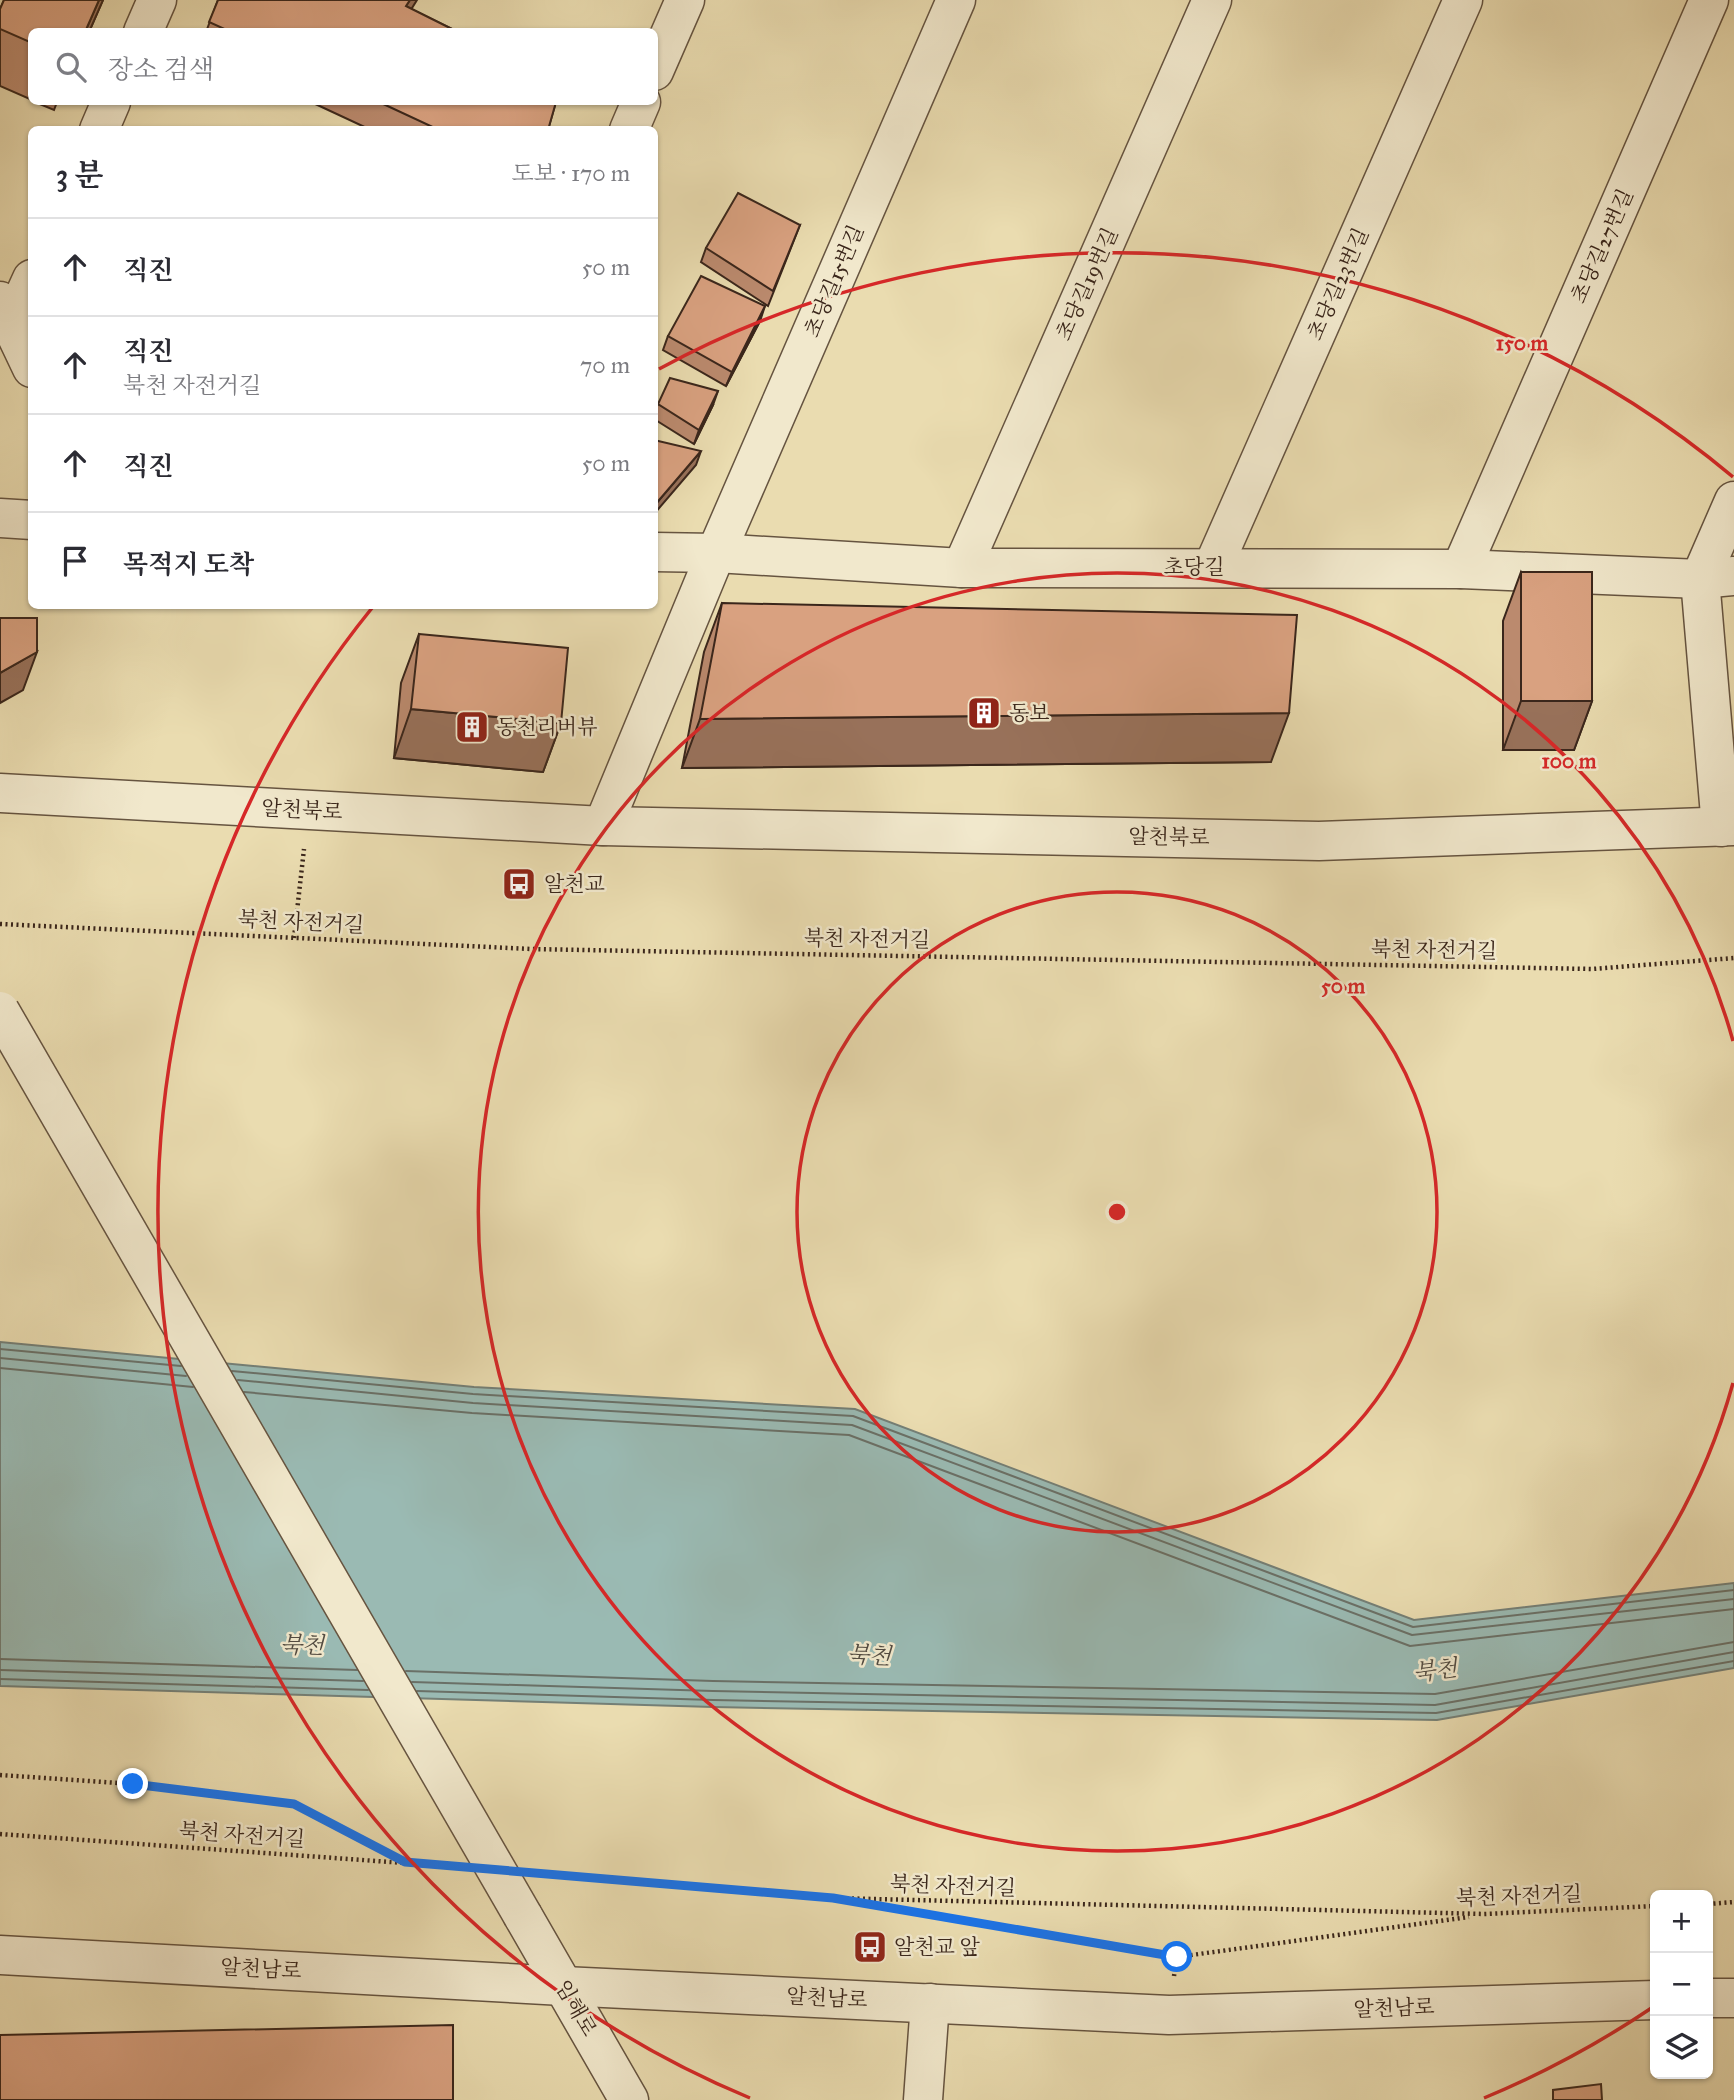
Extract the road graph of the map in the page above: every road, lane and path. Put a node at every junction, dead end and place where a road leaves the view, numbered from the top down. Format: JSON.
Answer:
{"nodes":[{"id":1,"x":157,"y":0,"type":"edge"},
{"id":2,"x":685,"y":0,"type":"edge"},
{"id":3,"x":1212,"y":0,"type":"edge"},
{"id":4,"x":1463,"y":0,"type":"edge"},
{"id":5,"x":1709,"y":0,"type":"edge"},
{"id":6,"x":945,"y":3,"type":"edge"},
{"id":7,"x":145,"y":28,"type":"edge"},
{"id":8,"x":658,"y":62,"type":"edge"},
{"id":9,"x":110,"y":105,"type":"edge"},
{"id":10,"x":640,"y":105,"type":"edge"},
{"id":11,"x":101,"y":126,"type":"edge"},
{"id":12,"x":631,"y":126,"type":"edge"},
{"id":13,"x":28,"y":284,"type":"edge"},
{"id":14,"x":5,"y":313,"type":"edge"},
{"id":15,"x":28,"y":360,"type":"edge"},
{"id":16,"x":1734,"y":501,"type":"edge"},
{"id":17,"x":0,"y":518,"type":"edge"},
{"id":18,"x":28,"y":520,"type":"edge"},
{"id":19,"x":658,"y":552,"type":"edge"},
{"id":20,"x":716,"y":553,"type":"junction"},
{"id":21,"x":1213,"y":567,"type":"junction"},
{"id":22,"x":962,"y":568,"type":"junction"},
{"id":23,"x":1461,"y":569,"type":"junction"},
{"id":24,"x":1717,"y":577,"type":"edge"},
{"id":25,"x":0,"y":793,"type":"edge"},
{"id":26,"x":309,"y":810,"type":"junction"},
{"id":27,"x":603,"y":826,"type":"junction"},
{"id":28,"x":1727,"y":827,"type":"edge"},
{"id":29,"x":0,"y":924,"type":"edge"},
{"id":30,"x":295,"y":938,"type":"junction"},
{"id":31,"x":1734,"y":958,"type":"edge"},
{"id":32,"x":0,"y":1011,"type":"edge"},
{"id":33,"x":0,"y":1776,"type":"edge"},
{"id":34,"x":0,"y":1834,"type":"edge"},
{"id":35,"x":405,"y":1862,"type":"junction"},
{"id":36,"x":447,"y":1866,"type":"dead end"},
{"id":37,"x":543,"y":1874,"type":"dead end"},
{"id":38,"x":833,"y":1898,"type":"junction"},
{"id":39,"x":1734,"y":1902,"type":"edge"},
{"id":40,"x":1713,"y":1904,"type":"edge"},
{"id":41,"x":1650,"y":1906,"type":"edge"},
{"id":42,"x":1484,"y":1914,"type":"junction"},
{"id":43,"x":0,"y":1955,"type":"edge"},
{"id":44,"x":1177,"y":1957,"type":"junction"},
{"id":45,"x":563,"y":1986,"type":"junction"},
{"id":46,"x":1713,"y":1998,"type":"edge"},
{"id":47,"x":1734,"y":1998,"type":"edge"},
{"id":48,"x":1650,"y":2000,"type":"edge"},
{"id":49,"x":930,"y":2003,"type":"junction"},
{"id":50,"x":1169,"y":2015,"type":"junction"},
{"id":51,"x":629,"y":2100,"type":"edge"},
{"id":52,"x":923,"y":2100,"type":"edge"}],
"edges":[{"from":1,"to":7,"type":"street"},
{"from":2,"to":8,"type":"street"},
{"from":3,"to":22,"type":"street","name":"초당길19번길"},
{"from":4,"to":21,"type":"street","name":"초당길23번길"},
{"from":5,"to":23,"type":"street","name":"초당길27번길"},
{"from":6,"to":20,"type":"street","name":"초당길15번길"},
{"from":9,"to":11,"type":"street"},
{"from":10,"to":12,"type":"street"},
{"from":13,"to":14,"type":"street"},
{"from":14,"to":15,"type":"street"},
{"from":16,"to":24,"type":"street"},
{"from":17,"to":18,"type":"street"},
{"from":19,"to":20,"type":"street","name":"초당길"},
{"from":20,"to":22,"type":"street","name":"초당길"},
{"from":20,"to":27,"type":"street"},
{"from":21,"to":22,"type":"street","name":"초당길"},
{"from":21,"to":23,"type":"street","name":"초당길"},
{"from":23,"to":24,"type":"street","name":"초당길"},
{"from":24,"to":28,"type":"street"},
{"from":25,"to":26,"type":"street","name":"알천북로"},
{"from":26,"to":27,"type":"street","name":"알천북로"},
{"from":26,"to":30,"type":"path"},
{"from":27,"to":28,"type":"street","name":"알천북로"},
{"from":29,"to":30,"type":"path","name":"북천 자전거길"},
{"from":30,"to":31,"type":"path","name":"북천 자전거길"},
{"from":32,"to":45,"type":"street","name":"임해로","bridge":true},
{"from":33,"to":35,"type":"path"},
{"from":34,"to":35,"type":"path","name":"북천 자전거길"},
{"from":35,"to":36,"type":"path","name":"북천 자전거길"},
{"from":37,"to":38,"type":"path","name":"북천 자전거길"},
{"from":38,"to":42,"type":"path","name":"북천 자전거길"},
{"from":38,"to":44,"type":"path"},
{"from":39,"to":40,"type":"path"},
{"from":41,"to":42,"type":"path","name":"북천 자전거길"},
{"from":42,"to":44,"type":"path"},
{"from":43,"to":45,"type":"street","name":"알천남로"},
{"from":44,"to":50,"type":"path"},
{"from":45,"to":49,"type":"street","name":"알천남로"},
{"from":45,"to":51,"type":"street","name":"임해로"},
{"from":46,"to":47,"type":"street"},
{"from":48,"to":50,"type":"street","name":"알천남로"},
{"from":49,"to":50,"type":"street","name":"알천남로"},
{"from":49,"to":52,"type":"street"}]}
